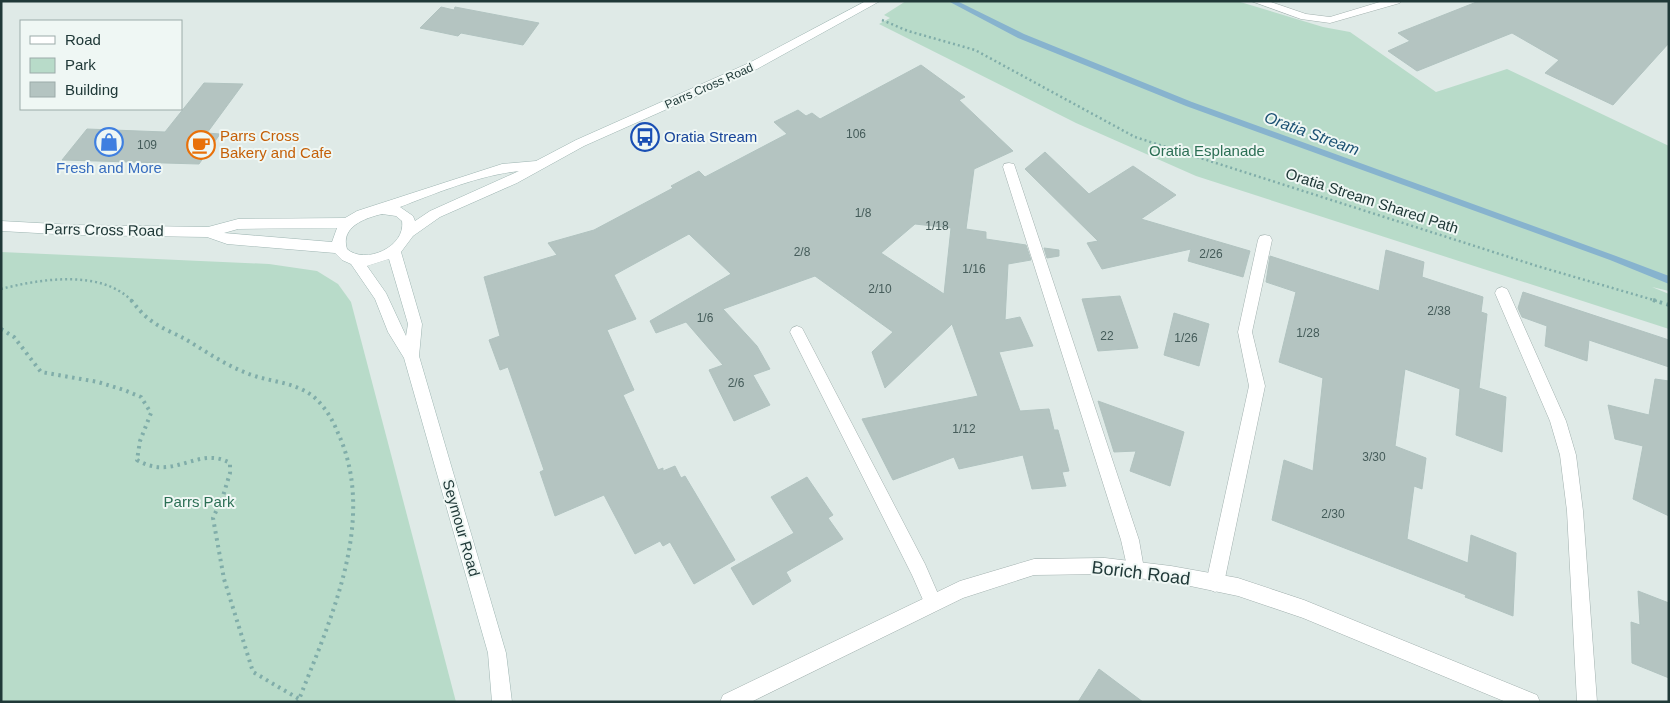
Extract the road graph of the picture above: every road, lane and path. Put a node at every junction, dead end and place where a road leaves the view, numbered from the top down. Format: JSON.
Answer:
{"nodes":[{"id":1,"x":875,"y":1,"type":"edge"},
{"id":2,"x":1256,"y":1,"type":"edge"},
{"id":3,"x":1396,"y":1,"type":"edge"},
{"id":4,"x":884,"y":21,"type":"dead end"},
{"id":5,"x":540,"y":164,"type":"junction"},
{"id":6,"x":1009,"y":167,"type":"dead end"},
{"id":7,"x":382,"y":209,"type":"junction"},
{"id":8,"x":348,"y":223,"type":"junction"},
{"id":9,"x":1,"y":226,"type":"edge"},
{"id":10,"x":208,"y":232,"type":"junction"},
{"id":11,"x":410,"y":232,"type":"junction"},
{"id":12,"x":1265,"y":240,"type":"dead end"},
{"id":13,"x":339,"y":248,"type":"junction"},
{"id":14,"x":394,"y":251,"type":"junction"},
{"id":15,"x":356,"y":260,"type":"junction"},
{"id":16,"x":1,"y":289,"type":"edge"},
{"id":17,"x":1502,"y":293,"type":"dead end"},
{"id":18,"x":1669,"y":305,"type":"edge"},
{"id":19,"x":1,"y":329,"type":"edge"},
{"id":20,"x":797,"y":332,"type":"dead end"},
{"id":21,"x":411,"y":356,"type":"junction"},
{"id":22,"x":1134,"y":570,"type":"junction"},
{"id":23,"x":1215,"y":583,"type":"junction"},
{"id":24,"x":933,"y":603,"type":"junction"},
{"id":25,"x":298,"y":700,"type":"edge"},
{"id":26,"x":502,"y":702,"type":"edge"},
{"id":27,"x":730,"y":702,"type":"edge"},
{"id":28,"x":1530,"y":702,"type":"edge"},
{"id":29,"x":1587,"y":702,"type":"edge"}],
"edges":[{"from":1,"to":5,"type":"main road","name":"Parrs Cross Road"},
{"from":2,"to":3,"type":"main road"},
{"from":4,"to":18,"type":"path","name":"Oratia Stream Shared Path"},
{"from":5,"to":7,"type":"main road","name":"Parrs Cross Road"},
{"from":5,"to":11,"type":"main road","name":"Parrs Cross Road"},
{"from":6,"to":22,"type":"main road"},
{"from":7,"to":8,"type":"main road"},
{"from":7,"to":11,"type":"main road"},
{"from":8,"to":10,"type":"main road","name":"Parrs Cross Road"},
{"from":8,"to":13,"type":"main road"},
{"from":9,"to":10,"type":"main road","name":"Parrs Cross Road"},
{"from":10,"to":13,"type":"main road","name":"Parrs Cross Road"},
{"from":11,"to":14,"type":"main road"},
{"from":12,"to":23,"type":"main road"},
{"from":13,"to":15,"type":"main road"},
{"from":14,"to":15,"type":"main road"},
{"from":14,"to":21,"type":"main road","name":"Seymour Road"},
{"from":15,"to":21,"type":"main road","name":"Seymour Road"},
{"from":16,"to":25,"type":"path"},
{"from":17,"to":29,"type":"main road"},
{"from":19,"to":25,"type":"path"},
{"from":20,"to":24,"type":"main road"},
{"from":21,"to":26,"type":"main road","name":"Seymour Road"},
{"from":22,"to":23,"type":"main road","name":"Borich Road"},
{"from":22,"to":24,"type":"main road","name":"Borich Road"},
{"from":23,"to":28,"type":"main road","name":"Borich Road"},
{"from":24,"to":27,"type":"main road","name":"Borich Road"}]}
